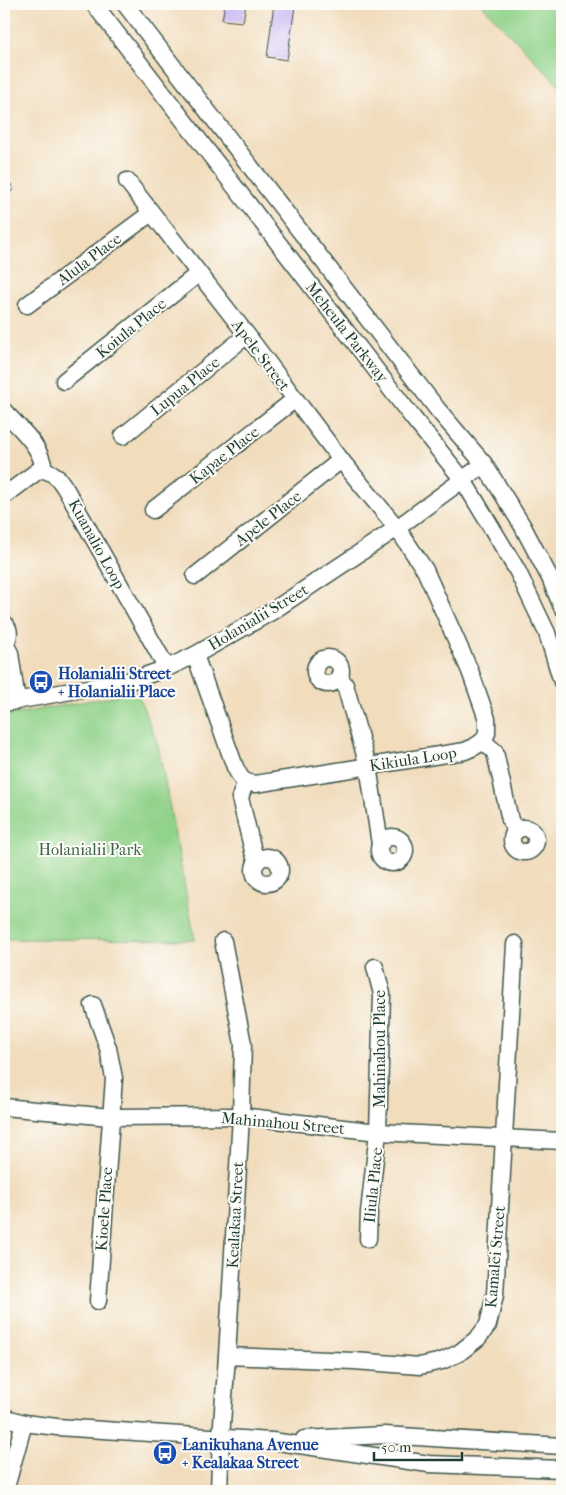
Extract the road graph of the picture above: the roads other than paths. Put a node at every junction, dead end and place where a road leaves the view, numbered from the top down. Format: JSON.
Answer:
{"nodes":[{"id":1,"x":94,"y":4,"type":"edge"},
{"id":2,"x":125,"y":4,"type":"edge"},
{"id":3,"x":105,"y":18,"type":"junction"},
{"id":4,"x":126,"y":181,"type":"dead end"},
{"id":5,"x":151,"y":213,"type":"junction"},
{"id":6,"x":198,"y":274,"type":"junction"},
{"id":7,"x":27,"y":305,"type":"dead end"},
{"id":8,"x":247,"y":335,"type":"junction"},
{"id":9,"x":64,"y":381,"type":"dead end"},
{"id":10,"x":294,"y":400,"type":"junction"},
{"id":11,"x":4,"y":411,"type":"edge"},
{"id":12,"x":123,"y":436,"type":"dead end"},
{"id":13,"x":341,"y":460,"type":"junction"},
{"id":14,"x":484,"y":464,"type":"junction"},
{"id":15,"x":44,"y":470,"type":"junction"},
{"id":16,"x":463,"y":480,"type":"junction"},
{"id":17,"x":4,"y":496,"type":"edge"},
{"id":18,"x":153,"y":510,"type":"dead end"},
{"id":19,"x":397,"y":528,"type":"junction"},
{"id":20,"x":195,"y":576,"type":"dead end"},
{"id":21,"x":562,"y":607,"type":"edge"},
{"id":22,"x":4,"y":623,"type":"edge"},
{"id":23,"x":4,"y":644,"type":"edge"},
{"id":24,"x":195,"y":655,"type":"junction"},
{"id":25,"x":167,"y":668,"type":"junction"},
{"id":26,"x":339,"y":676,"type":"dead end"},
{"id":27,"x":562,"y":682,"type":"edge"},
{"id":28,"x":10,"y":702,"type":"edge"},
{"id":29,"x":483,"y":741,"type":"junction"},
{"id":30,"x":368,"y":766,"type":"junction"},
{"id":31,"x":245,"y":783,"type":"junction"},
{"id":32,"x":516,"y":831,"type":"dead end"},
{"id":33,"x":380,"y":844,"type":"dead end"},
{"id":34,"x":257,"y":862,"type":"dead end"},
{"id":35,"x":223,"y":941,"type":"dead end"},
{"id":36,"x":515,"y":944,"type":"dead end"},
{"id":37,"x":375,"y":967,"type":"dead end"},
{"id":38,"x":93,"y":1005,"type":"dead end"},
{"id":39,"x":4,"y":1107,"type":"edge"},
{"id":40,"x":241,"y":1116,"type":"junction"},
{"id":41,"x":110,"y":1117,"type":"junction"},
{"id":42,"x":378,"y":1132,"type":"junction"},
{"id":43,"x":505,"y":1137,"type":"junction"},
{"id":44,"x":562,"y":1141,"type":"edge"},
{"id":45,"x":368,"y":1239,"type":"dead end"},
{"id":46,"x":98,"y":1301,"type":"dead end"},
{"id":47,"x":227,"y":1356,"type":"junction"},
{"id":48,"x":4,"y":1417,"type":"edge"},
{"id":49,"x":24,"y":1423,"type":"junction"},
{"id":50,"x":221,"y":1437,"type":"junction"},
{"id":51,"x":272,"y":1440,"type":"junction"},
{"id":52,"x":562,"y":1446,"type":"edge"},
{"id":53,"x":562,"y":1469,"type":"edge"},
{"id":54,"x":5,"y":1491,"type":"edge"},
{"id":55,"x":220,"y":1491,"type":"edge"}],
"edges":[{"from":1,"to":3,"type":"street","name":"Meheula Parkway"},
{"from":2,"to":3,"type":"street"},
{"from":2,"to":14,"type":"street","name":"Meheula Parkway"},
{"from":3,"to":16,"type":"street","name":"Meheula Parkway"},
{"from":4,"to":5,"type":"street","name":"Apele Street"},
{"from":5,"to":6,"type":"street","name":"Apele Street"},
{"from":5,"to":7,"type":"street","name":"Alula Place"},
{"from":6,"to":8,"type":"street","name":"Apele Street"},
{"from":6,"to":9,"type":"street","name":"Koiula Place"},
{"from":8,"to":10,"type":"street","name":"Apele Street"},
{"from":8,"to":12,"type":"street","name":"Lupua Place"},
{"from":10,"to":13,"type":"street","name":"Apele Street"},
{"from":10,"to":18,"type":"street","name":"Kapae Place"},
{"from":11,"to":15,"type":"street"},
{"from":13,"to":19,"type":"street","name":"Apele Street"},
{"from":13,"to":20,"type":"street","name":"Apele Place"},
{"from":14,"to":16,"type":"street","name":"Holanialii Street"},
{"from":14,"to":21,"type":"street","name":"Meheula Parkway"},
{"from":15,"to":17,"type":"street"},
{"from":15,"to":25,"type":"street","name":"Kuanalio Loop"},
{"from":16,"to":19,"type":"street","name":"Holanialii Street"},
{"from":16,"to":27,"type":"street","name":"Meheula Parkway"},
{"from":19,"to":24,"type":"street","name":"Holanialii Street"},
{"from":19,"to":29,"type":"street"},
{"from":22,"to":23,"type":"street"},
{"from":23,"to":28,"type":"street"},
{"from":24,"to":25,"type":"street","name":"Holanialii Street"},
{"from":24,"to":31,"type":"street"},
{"from":25,"to":28,"type":"street","name":"Holanialii Street"},
{"from":26,"to":30,"type":"street"},
{"from":29,"to":30,"type":"street","name":"Kikiula Loop"},
{"from":29,"to":32,"type":"street"},
{"from":30,"to":31,"type":"street","name":"Kikiula Loop"},
{"from":30,"to":33,"type":"street"},
{"from":31,"to":34,"type":"street"},
{"from":35,"to":40,"type":"street","name":"Kealakaa Street"},
{"from":36,"to":43,"type":"street","name":"Kamalei Street"},
{"from":37,"to":42,"type":"street","name":"Mahinahou Place"},
{"from":38,"to":41,"type":"street","name":"Kioele Place"},
{"from":39,"to":41,"type":"street","name":"Mahinahou Street"},
{"from":40,"to":41,"type":"street","name":"Mahinahou Street"},
{"from":40,"to":42,"type":"street","name":"Mahinahou Street"},
{"from":40,"to":47,"type":"street","name":"Kealakaa Street"},
{"from":41,"to":46,"type":"street","name":"Kioele Place"},
{"from":42,"to":43,"type":"street","name":"Mahinahou Street"},
{"from":42,"to":45,"type":"street","name":"Iliula Place"},
{"from":43,"to":44,"type":"street","name":"Mahinahou Street"},
{"from":43,"to":47,"type":"street","name":"Kamalei Street"},
{"from":47,"to":50,"type":"street","name":"Kealakaa Street"},
{"from":48,"to":49,"type":"street"},
{"from":49,"to":50,"type":"street"},
{"from":49,"to":54,"type":"street"},
{"from":50,"to":51,"type":"street"},
{"from":50,"to":55,"type":"street","name":"Kealakaa Street"},
{"from":51,"to":52,"type":"street"},
{"from":51,"to":53,"type":"street"}]}
